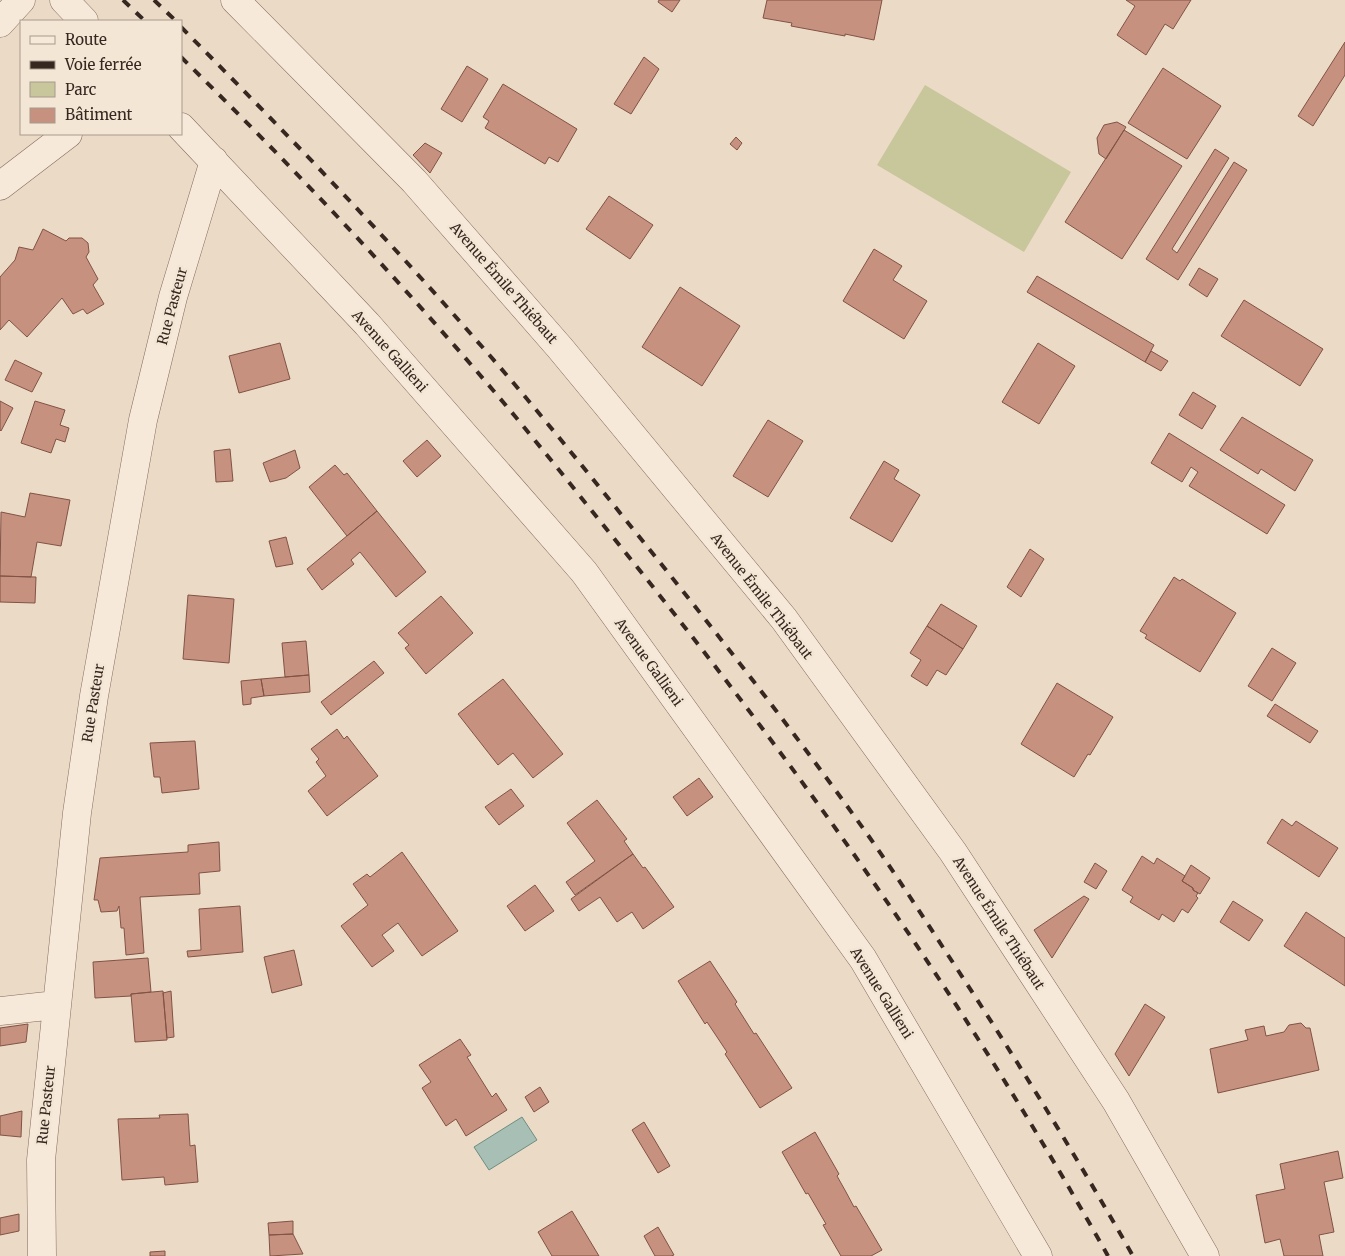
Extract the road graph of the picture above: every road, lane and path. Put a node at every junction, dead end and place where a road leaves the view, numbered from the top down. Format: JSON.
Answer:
{"nodes":[{"id":1,"x":21,"y":0,"type":"edge"},
{"id":2,"x":64,"y":0,"type":"edge"},
{"id":3,"x":237,"y":1,"type":"edge"},
{"id":4,"x":83,"y":20,"type":"edge"},
{"id":5,"x":0,"y":23,"type":"edge"},
{"id":6,"x":182,"y":128,"type":"edge"},
{"id":7,"x":67,"y":135,"type":"edge"},
{"id":8,"x":214,"y":161,"type":"junction"},
{"id":9,"x":0,"y":186,"type":"edge"},
{"id":10,"x":56,"y":1004,"type":"junction"},
{"id":11,"x":0,"y":1012,"type":"edge"},
{"id":12,"x":42,"y":1256,"type":"edge"},
{"id":13,"x":1038,"y":1256,"type":"edge"},
{"id":14,"x":1205,"y":1256,"type":"edge"}],
"edges":[{"from":1,"to":5,"type":"street"},
{"from":2,"to":4,"type":"street"},
{"from":3,"to":14,"type":"street","name":"Avenue Émile Thiébaut"},
{"from":6,"to":8,"type":"street","name":"Avenue Gallieni"},
{"from":7,"to":9,"type":"street"},
{"from":8,"to":10,"type":"street","name":"Rue Pasteur"},
{"from":8,"to":13,"type":"street","name":"Avenue Gallieni"},
{"from":10,"to":11,"type":"street"},
{"from":10,"to":12,"type":"street","name":"Rue Pasteur"}]}
